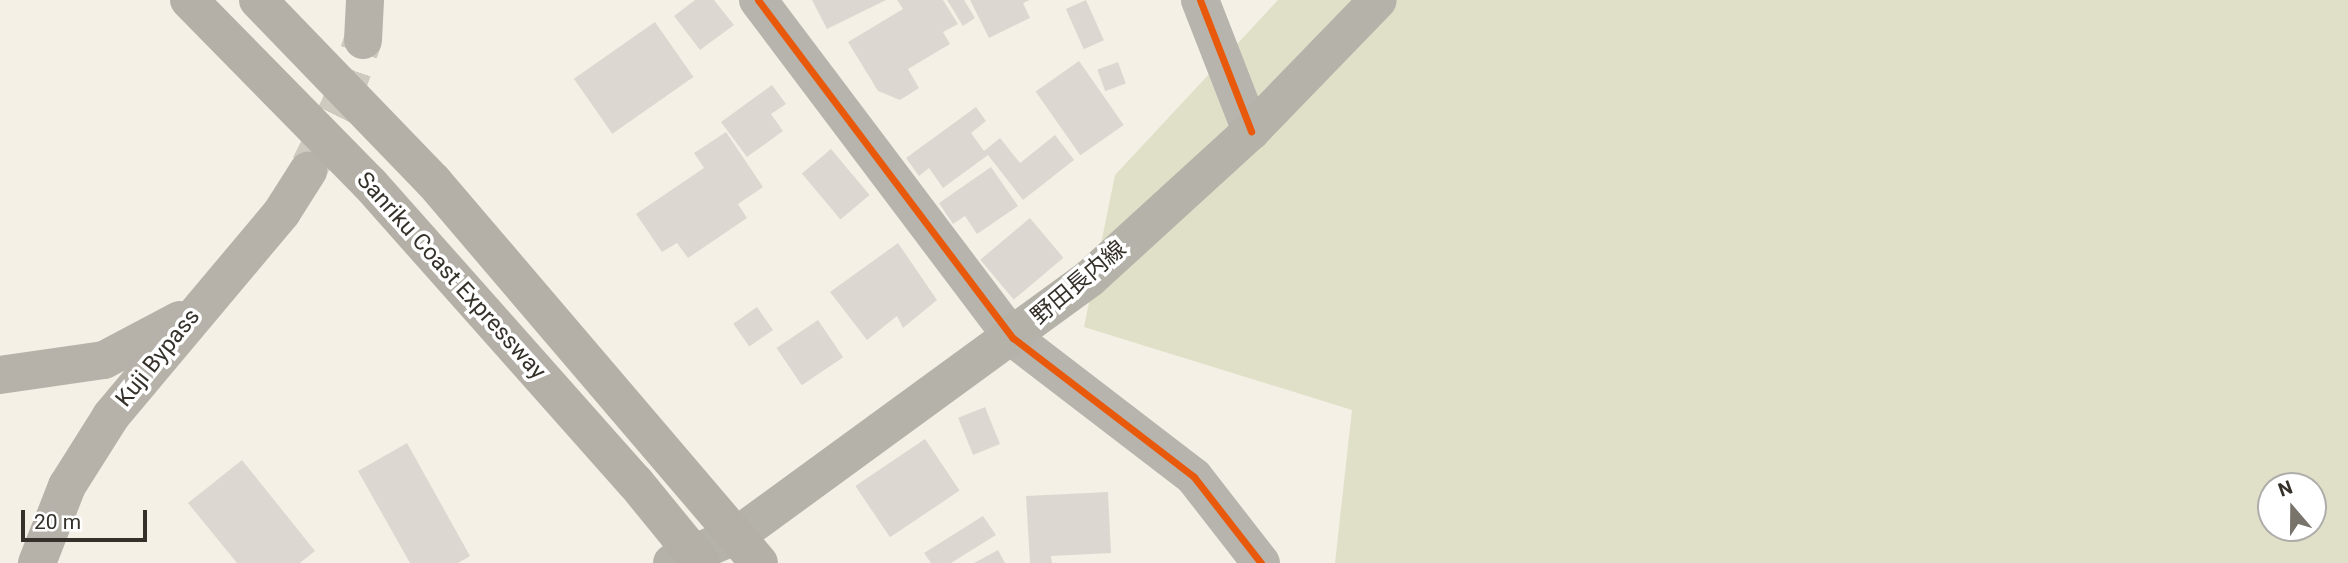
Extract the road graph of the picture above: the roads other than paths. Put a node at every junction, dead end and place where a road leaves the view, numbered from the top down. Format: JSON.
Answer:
{"nodes":[{"id":1,"x":189,"y":0,"type":"edge"},
{"id":2,"x":258,"y":0,"type":"edge"},
{"id":3,"x":365,"y":0,"type":"edge"},
{"id":4,"x":758,"y":0,"type":"edge"},
{"id":5,"x":1200,"y":0,"type":"edge"},
{"id":6,"x":1378,"y":0,"type":"edge"},
{"id":7,"x":363,"y":40,"type":"tunnel mouth"},
{"id":8,"x":1251,"y":131,"type":"junction"},
{"id":9,"x":308,"y":171,"type":"tunnel mouth"},
{"id":10,"x":194,"y":313,"type":"junction"},
{"id":11,"x":1013,"y":338,"type":"junction"},
{"id":12,"x":0,"y":375,"type":"edge"},
{"id":13,"x":37,"y":563,"type":"edge"},
{"id":14,"x":672,"y":563,"type":"edge"},
{"id":15,"x":701,"y":563,"type":"edge"},
{"id":16,"x":759,"y":563,"type":"edge"},
{"id":17,"x":1261,"y":563,"type":"edge"}],
"edges":[{"from":1,"to":15,"type":"highway","name":"Sanriku Coast Expressway"},
{"from":2,"to":16,"type":"highway","name":"Sanriku Coast Expressway"},
{"from":3,"to":7,"type":"highway"},
{"from":4,"to":11,"type":"street"},
{"from":5,"to":8,"type":"street"},
{"from":6,"to":8,"type":"main road","name":"野田長内線"},
{"from":8,"to":11,"type":"main road","name":"野田長内線"},
{"from":9,"to":10,"type":"highway","name":"Kuji Bypass"},
{"from":10,"to":12,"type":"highway"},
{"from":10,"to":13,"type":"highway","name":"Kuji Bypass"},
{"from":11,"to":14,"type":"main road","name":"野田長内線"},
{"from":11,"to":17,"type":"street"}]}
